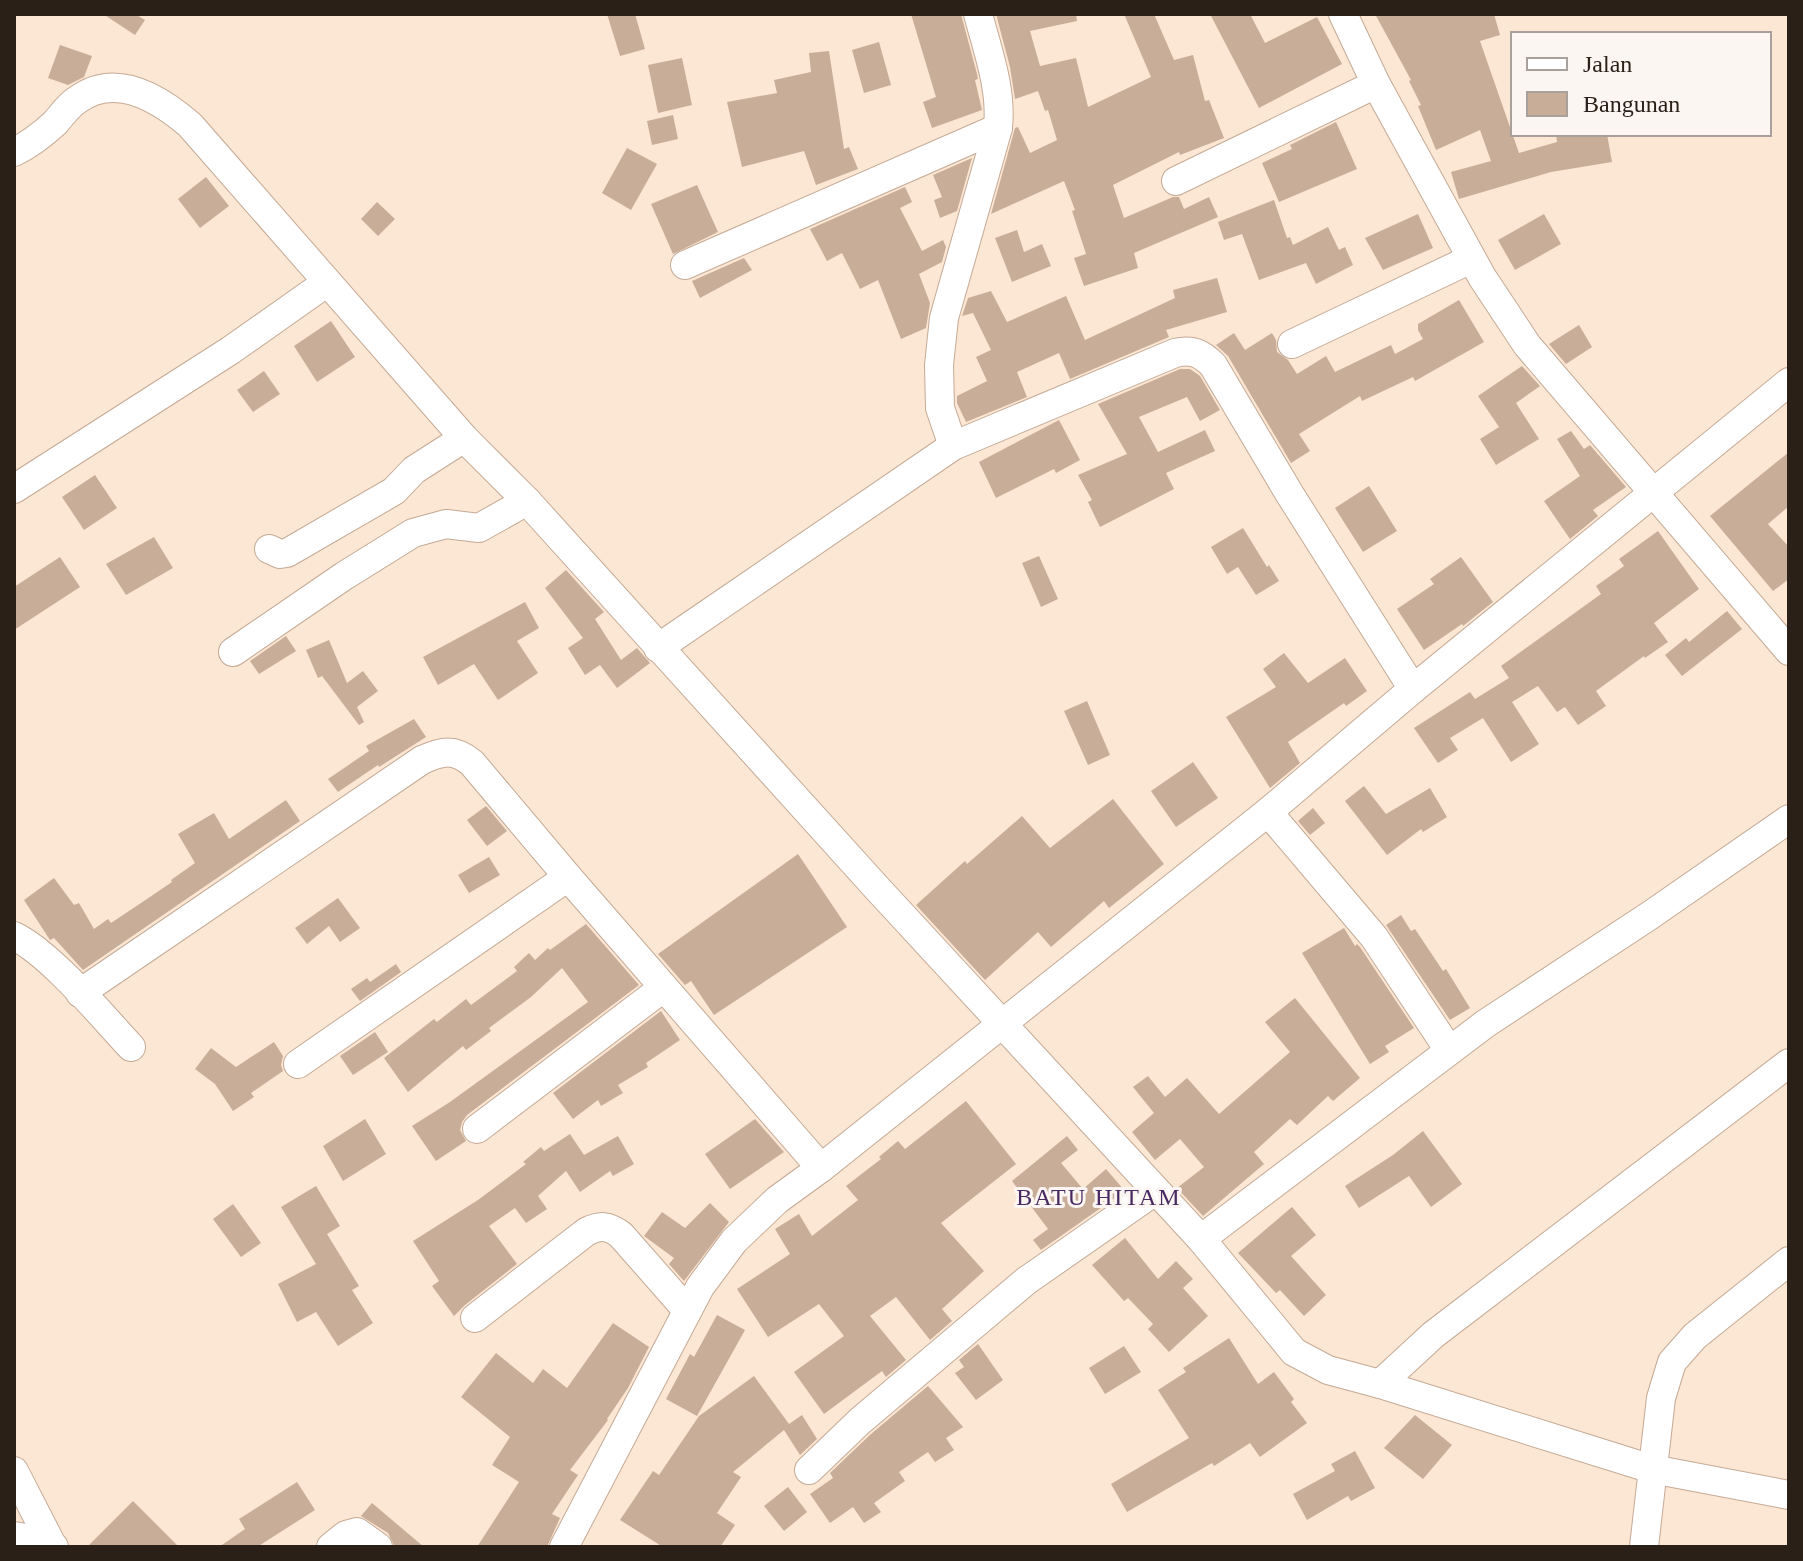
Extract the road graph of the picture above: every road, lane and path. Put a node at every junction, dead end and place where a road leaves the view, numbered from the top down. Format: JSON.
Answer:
{"nodes":[{"id":1,"x":978,"y":14,"type":"edge"},
{"id":2,"x":1343,"y":14,"type":"edge"},
{"id":3,"x":1376,"y":84,"type":"junction"},
{"id":4,"x":998,"y":128,"type":"junction"},
{"id":5,"x":14,"y":152,"type":"edge"},
{"id":6,"x":1176,"y":181,"type":"dead end"},
{"id":7,"x":1471,"y":259,"type":"junction"},
{"id":8,"x":685,"y":265,"type":"dead end"},
{"id":9,"x":326,"y":283,"type":"junction"},
{"id":10,"x":1292,"y":344,"type":"dead end"},
{"id":11,"x":1789,"y":382,"type":"edge"},
{"id":12,"x":464,"y":438,"type":"junction"},
{"id":13,"x":953,"y":446,"type":"junction"},
{"id":14,"x":14,"y":489,"type":"edge"},
{"id":15,"x":1654,"y":491,"type":"junction"},
{"id":16,"x":527,"y":501,"type":"junction"},
{"id":17,"x":269,"y":549,"type":"dead end"},
{"id":18,"x":658,"y":648,"type":"junction"},
{"id":19,"x":1789,"y":651,"type":"edge"},
{"id":20,"x":233,"y":652,"type":"dead end"},
{"id":21,"x":1413,"y":689,"type":"junction"},
{"id":22,"x":1268,"y":812,"type":"junction"},
{"id":23,"x":1789,"y":819,"type":"edge"},
{"id":24,"x":568,"y":877,"type":"junction"},
{"id":25,"x":14,"y":936,"type":"edge"},
{"id":26,"x":663,"y":988,"type":"junction"},
{"id":27,"x":80,"y":993,"type":"junction"},
{"id":28,"x":1001,"y":1023,"type":"junction"},
{"id":29,"x":131,"y":1047,"type":"dead end"},
{"id":30,"x":1449,"y":1050,"type":"junction"},
{"id":31,"x":1789,"y":1063,"type":"edge"},
{"id":32,"x":298,"y":1064,"type":"dead end"},
{"id":33,"x":477,"y":1129,"type":"dead end"},
{"id":34,"x":821,"y":1168,"type":"junction"},
{"id":35,"x":1155,"y":1191,"type":"junction"},
{"id":36,"x":1201,"y":1239,"type":"junction"},
{"id":37,"x":1789,"y":1261,"type":"edge"},
{"id":38,"x":686,"y":1309,"type":"junction"},
{"id":39,"x":475,"y":1318,"type":"dead end"},
{"id":40,"x":1380,"y":1384,"type":"junction"},
{"id":41,"x":1652,"y":1469,"type":"junction"},
{"id":42,"x":809,"y":1470,"type":"dead end"},
{"id":43,"x":14,"y":1471,"type":"edge"},
{"id":44,"x":1789,"y":1495,"type":"edge"},
{"id":45,"x":14,"y":1536,"type":"edge"},
{"id":46,"x":53,"y":1546,"type":"edge"},
{"id":47,"x":331,"y":1547,"type":"edge"},
{"id":48,"x":378,"y":1547,"type":"edge"},
{"id":49,"x":564,"y":1547,"type":"edge"},
{"id":50,"x":1644,"y":1547,"type":"edge"}],
"edges":[{"from":1,"to":4,"type":"street"},
{"from":2,"to":3,"type":"street"},
{"from":3,"to":6,"type":"street"},
{"from":3,"to":7,"type":"street"},
{"from":4,"to":8,"type":"street"},
{"from":4,"to":13,"type":"street"},
{"from":5,"to":9,"type":"street"},
{"from":7,"to":10,"type":"street"},
{"from":7,"to":15,"type":"street"},
{"from":9,"to":12,"type":"street"},
{"from":9,"to":14,"type":"street"},
{"from":11,"to":15,"type":"street"},
{"from":12,"to":16,"type":"street"},
{"from":12,"to":17,"type":"street"},
{"from":13,"to":18,"type":"street"},
{"from":13,"to":21,"type":"street"},
{"from":15,"to":19,"type":"street"},
{"from":15,"to":21,"type":"street"},
{"from":16,"to":18,"type":"street"},
{"from":16,"to":20,"type":"street"},
{"from":18,"to":28,"type":"street"},
{"from":21,"to":22,"type":"street"},
{"from":22,"to":28,"type":"street"},
{"from":22,"to":30,"type":"street"},
{"from":23,"to":30,"type":"street"},
{"from":24,"to":26,"type":"street"},
{"from":24,"to":27,"type":"street"},
{"from":24,"to":32,"type":"street"},
{"from":25,"to":27,"type":"street"},
{"from":26,"to":33,"type":"street"},
{"from":26,"to":34,"type":"street"},
{"from":27,"to":29,"type":"street"},
{"from":28,"to":34,"type":"street"},
{"from":28,"to":35,"type":"street"},
{"from":30,"to":36,"type":"street"},
{"from":31,"to":40,"type":"street"},
{"from":34,"to":38,"type":"street"},
{"from":35,"to":36,"type":"street"},
{"from":35,"to":42,"type":"street"},
{"from":36,"to":40,"type":"street"},
{"from":37,"to":41,"type":"street"},
{"from":38,"to":39,"type":"street"},
{"from":38,"to":49,"type":"street"},
{"from":40,"to":41,"type":"street"},
{"from":41,"to":44,"type":"street"},
{"from":41,"to":50,"type":"street"},
{"from":43,"to":46,"type":"street"},
{"from":45,"to":46,"type":"street"},
{"from":47,"to":48,"type":"street"}]}
